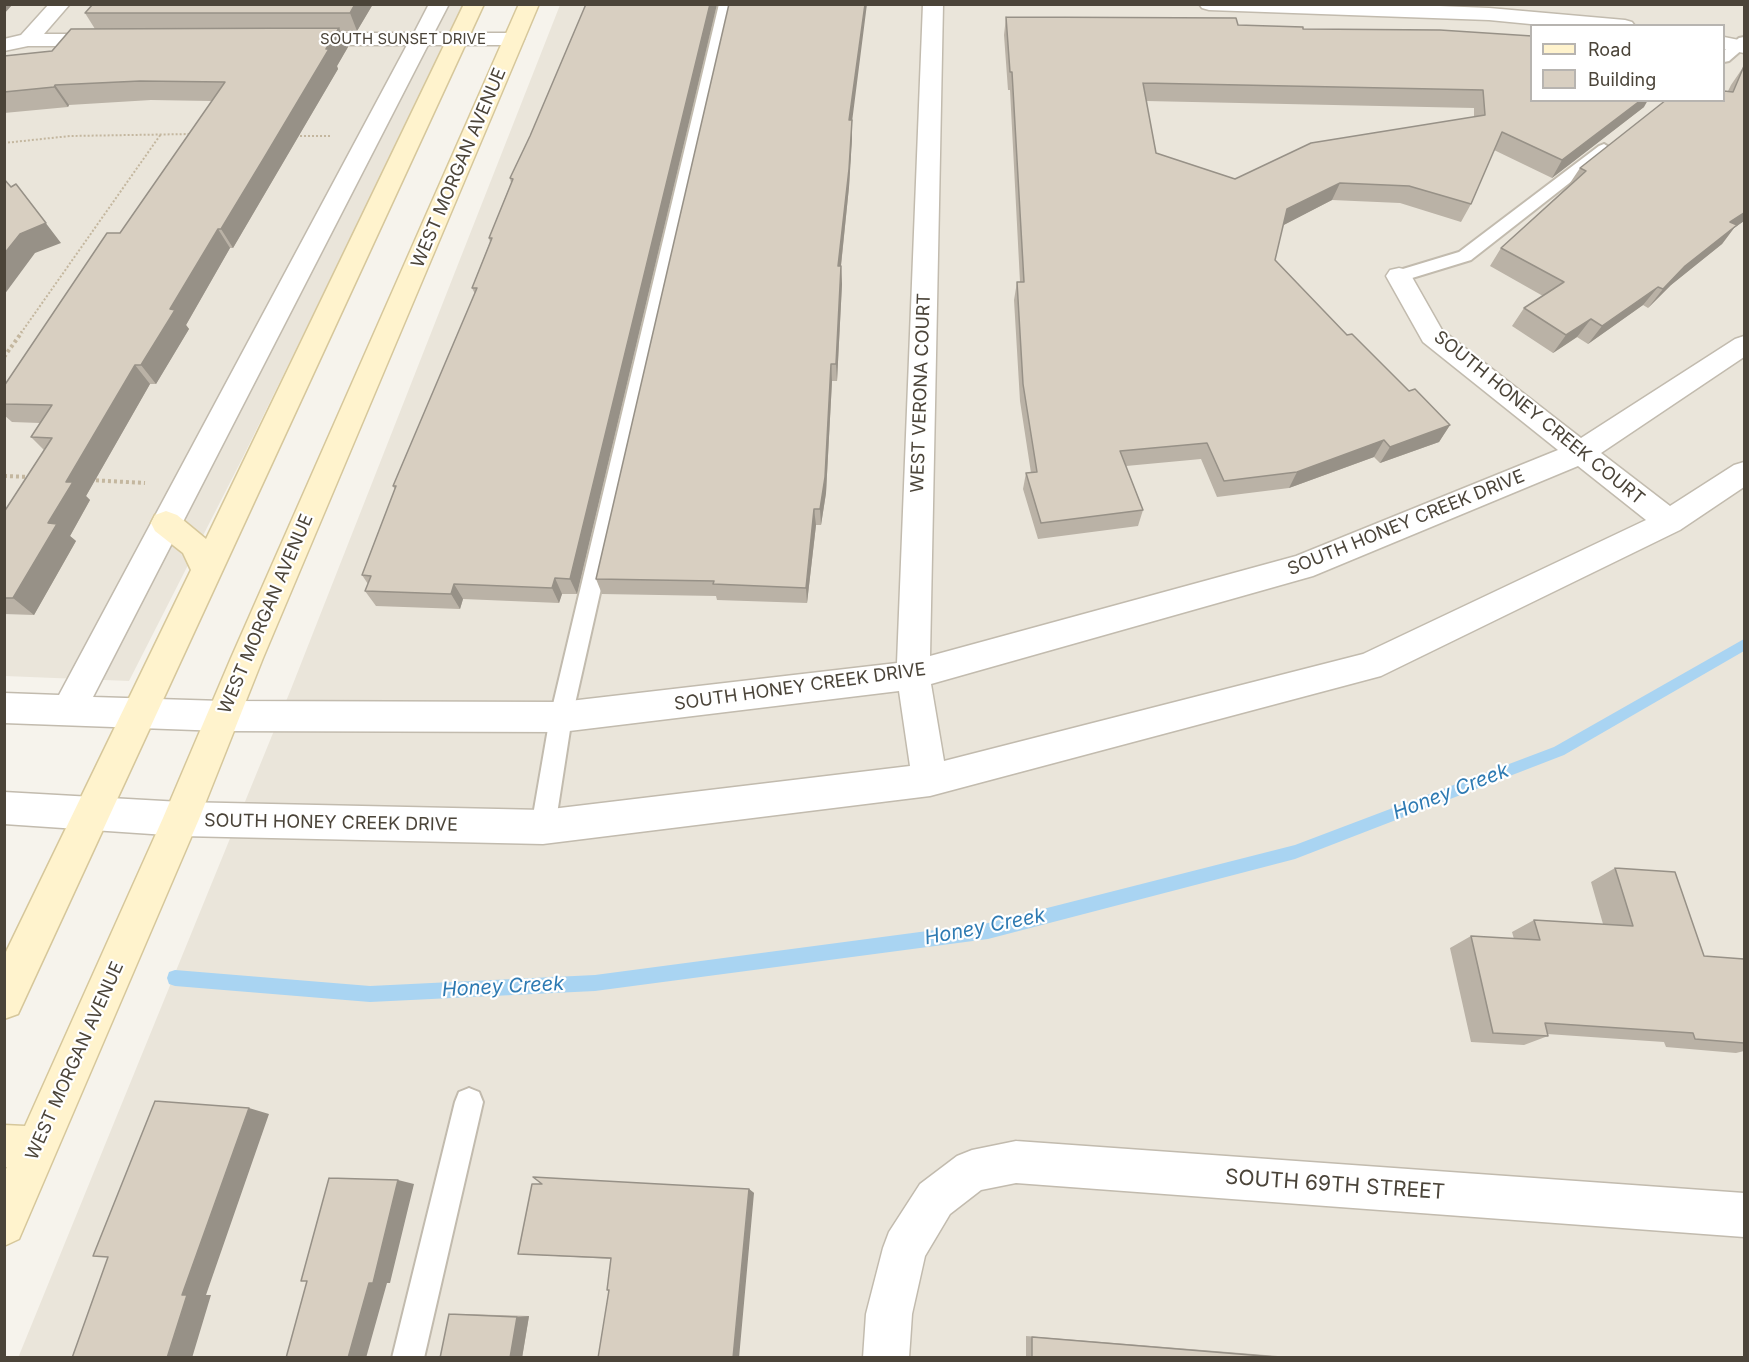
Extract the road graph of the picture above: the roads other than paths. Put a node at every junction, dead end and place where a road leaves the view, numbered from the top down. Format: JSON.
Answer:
{"nodes":[{"id":1,"x":60,"y":4,"type":"edge"},
{"id":2,"x":439,"y":4,"type":"edge"},
{"id":3,"x":474,"y":4,"type":"edge"},
{"id":4,"x":529,"y":4,"type":"edge"},
{"id":5,"x":726,"y":4,"type":"edge"},
{"id":6,"x":933,"y":4,"type":"edge"},
{"id":7,"x":1209,"y":4,"type":"edge"},
{"id":8,"x":1602,"y":24,"type":"edge"},
{"id":9,"x":279,"y":39,"type":"edge"},
{"id":10,"x":422,"y":39,"type":"junction"},
{"id":11,"x":457,"y":39,"type":"junction"},
{"id":12,"x":514,"y":39,"type":"junction"},
{"id":13,"x":28,"y":40,"type":"junction"},
{"id":14,"x":121,"y":40,"type":"edge"},
{"id":15,"x":4,"y":45,"type":"edge"},
{"id":16,"x":1621,"y":136,"type":"edge"},
{"id":17,"x":1399,"y":276,"type":"joint"},
{"id":18,"x":1744,"y":345,"type":"edge"},
{"id":19,"x":1580,"y":453,"type":"junction"},
{"id":20,"x":1744,"y":473,"type":"edge"},
{"id":21,"x":1669,"y":522,"type":"junction"},
{"id":22,"x":166,"y":524,"type":"junction"},
{"id":23,"x":207,"y":573,"type":"junction"},
{"id":24,"x":913,"y":675,"type":"junction"},
{"id":25,"x":4,"y":708,"type":"edge"},
{"id":26,"x":68,"y":711,"type":"junction"},
{"id":27,"x":141,"y":713,"type":"junction"},
{"id":28,"x":222,"y":716,"type":"junction"},
{"id":29,"x":561,"y":717,"type":"junction"},
{"id":30,"x":930,"y":780,"type":"junction"},
{"id":31,"x":4,"y":808,"type":"edge"},
{"id":32,"x":94,"y":814,"type":"junction"},
{"id":33,"x":181,"y":819,"type":"junction"},
{"id":34,"x":543,"y":827,"type":"junction"},
{"id":35,"x":4,"y":1000,"type":"edge"},
{"id":36,"x":469,"y":1102,"type":"dead end"},
{"id":37,"x":21,"y":1147,"type":"edge"},
{"id":38,"x":1744,"y":1215,"type":"edge"},
{"id":39,"x":4,"y":1224,"type":"edge"},
{"id":40,"x":408,"y":1358,"type":"edge"},
{"id":41,"x":886,"y":1358,"type":"edge"}],
"edges":[{"from":1,"to":13,"type":"street"},
{"from":2,"to":10,"type":"street"},
{"from":3,"to":11,"type":"street"},
{"from":4,"to":12,"type":"street","name":"WEST MORGAN AVENUE"},
{"from":5,"to":29,"type":"lane"},
{"from":6,"to":24,"type":"street","name":"WEST VERONA COURT"},
{"from":7,"to":8,"type":"street"},
{"from":9,"to":10,"type":"street","name":"SOUTH SUNSET DRIVE"},
{"from":10,"to":11,"type":"street","name":"SOUTH SUNSET DRIVE"},
{"from":10,"to":22,"type":"street"},
{"from":11,"to":12,"type":"street","name":"SOUTH SUNSET DRIVE"},
{"from":11,"to":23,"type":"street"},
{"from":12,"to":28,"type":"street","name":"WEST MORGAN AVENUE"},
{"from":13,"to":14,"type":"street"},
{"from":13,"to":15,"type":"street"},
{"from":16,"to":17,"type":"lane"},
{"from":17,"to":19,"type":"street","name":"SOUTH HONEY CREEK COURT"},
{"from":18,"to":19,"type":"street","name":"SOUTH HONEY CREEK DRIVE"},
{"from":19,"to":21,"type":"street","name":"SOUTH HONEY CREEK COURT"},
{"from":19,"to":24,"type":"street","name":"SOUTH HONEY CREEK DRIVE"},
{"from":20,"to":21,"type":"street","name":"SOUTH HONEY CREEK DRIVE"},
{"from":21,"to":30,"type":"street","name":"SOUTH HONEY CREEK DRIVE"},
{"from":22,"to":23,"type":"street"},
{"from":22,"to":26,"type":"street"},
{"from":23,"to":27,"type":"street"},
{"from":24,"to":29,"type":"street","name":"SOUTH HONEY CREEK DRIVE"},
{"from":24,"to":30,"type":"street","name":"WEST VERONA COURT"},
{"from":25,"to":26,"type":"street","name":"SOUTH HONEY CREEK DRIVE"},
{"from":26,"to":27,"type":"street","name":"SOUTH HONEY CREEK DRIVE"},
{"from":27,"to":28,"type":"street","name":"SOUTH HONEY CREEK DRIVE"},
{"from":27,"to":32,"type":"street"},
{"from":28,"to":29,"type":"street","name":"SOUTH HONEY CREEK DRIVE"},
{"from":28,"to":33,"type":"street","name":"WEST MORGAN AVENUE"},
{"from":29,"to":34,"type":"lane"},
{"from":30,"to":34,"type":"street","name":"SOUTH HONEY CREEK DRIVE"},
{"from":31,"to":32,"type":"street","name":"SOUTH HONEY CREEK DRIVE"},
{"from":32,"to":33,"type":"street","name":"SOUTH HONEY CREEK DRIVE"},
{"from":32,"to":35,"type":"street"},
{"from":33,"to":34,"type":"street","name":"SOUTH HONEY CREEK DRIVE"},
{"from":33,"to":37,"type":"street","name":"WEST MORGAN AVENUE"},
{"from":36,"to":40,"type":"lane"},
{"from":37,"to":39,"type":"street","name":"WEST MORGAN AVENUE"},
{"from":38,"to":41,"type":"street","name":"SOUTH 69TH STREET"}]}
